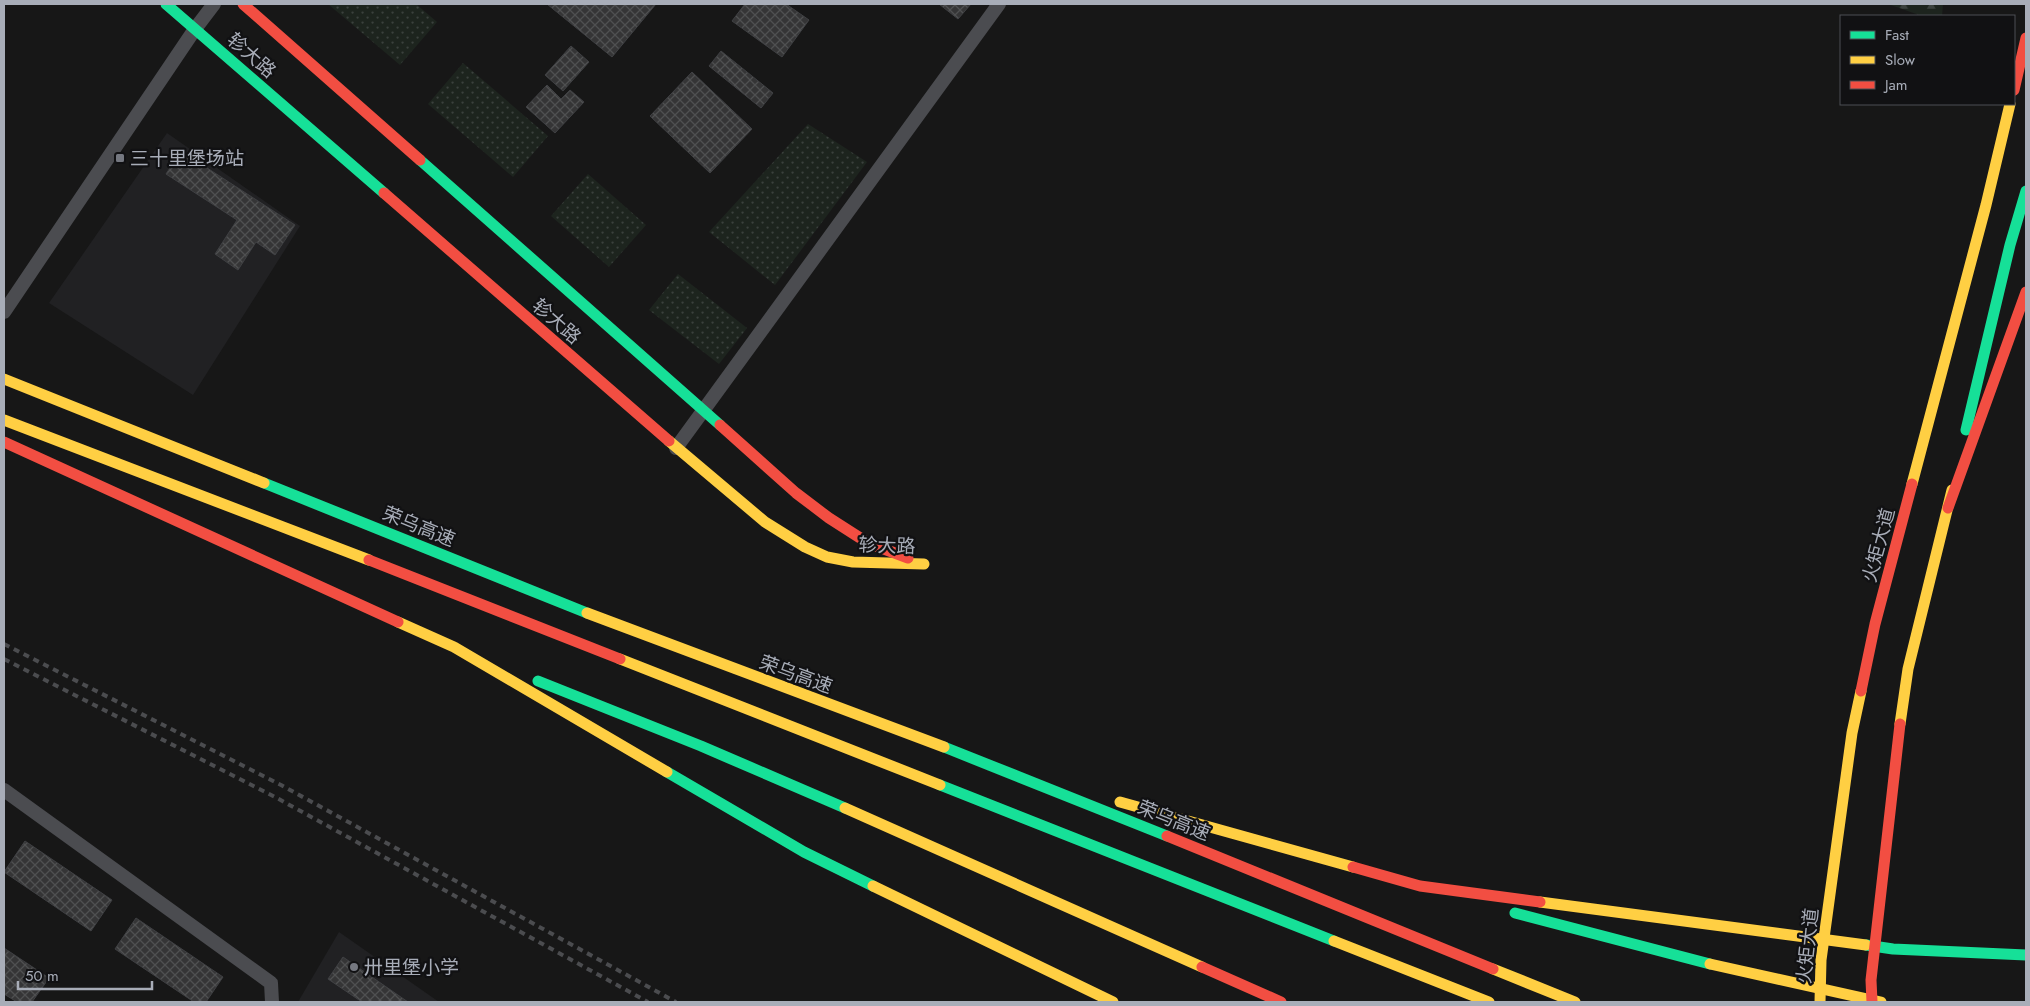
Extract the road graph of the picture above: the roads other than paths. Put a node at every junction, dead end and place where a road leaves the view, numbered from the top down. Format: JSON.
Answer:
{"nodes":[{"id":1,"x":166,"y":4,"type":"edge"},
{"id":2,"x":214,"y":4,"type":"edge"},
{"id":3,"x":243,"y":4,"type":"edge"},
{"id":4,"x":999,"y":4,"type":"edge"},
{"id":5,"x":195,"y":29,"type":"junction"},
{"id":6,"x":2026,"y":38,"type":"edge"},
{"id":7,"x":2015,"y":86,"type":"edge"},
{"id":8,"x":2010,"y":105,"type":"edge"},
{"id":9,"x":2026,"y":191,"type":"edge"},
{"id":10,"x":2026,"y":292,"type":"edge"},
{"id":11,"x":4,"y":312,"type":"edge"},
{"id":12,"x":4,"y":379,"type":"edge"},
{"id":13,"x":704,"y":412,"type":"junction"},
{"id":14,"x":4,"y":420,"type":"edge"},
{"id":15,"x":4,"y":442,"type":"edge"},
{"id":16,"x":676,"y":448,"type":"junction"},
{"id":17,"x":1948,"y":508,"type":"junction"},
{"id":18,"x":454,"y":647,"type":"junction"},
{"id":19,"x":996,"y":767,"type":"junction"},
{"id":20,"x":4,"y":790,"type":"edge"},
{"id":21,"x":1420,"y":886,"type":"junction"},
{"id":22,"x":2026,"y":955,"type":"edge"},
{"id":23,"x":272,"y":1002,"type":"edge"},
{"id":24,"x":1113,"y":1002,"type":"edge"},
{"id":25,"x":1281,"y":1002,"type":"edge"},
{"id":26,"x":1489,"y":1002,"type":"edge"},
{"id":27,"x":1575,"y":1002,"type":"edge"},
{"id":28,"x":1820,"y":1002,"type":"edge"},
{"id":29,"x":1872,"y":1002,"type":"edge"},
{"id":30,"x":1881,"y":1002,"type":"edge"}],
"edges":[{"from":1,"to":5,"type":"main road","name":"轸大路"},
{"from":2,"to":5,"type":"street"},
{"from":3,"to":13,"type":"main road","name":"轸大路"},
{"from":4,"to":13,"type":"street"},
{"from":5,"to":11,"type":"street"},
{"from":5,"to":16,"type":"main road","name":"轸大路"},
{"from":6,"to":7,"type":"main road"},
{"from":8,"to":28,"type":"main road","name":"火矩大道"},
{"from":9,"to":17,"type":"main road"},
{"from":10,"to":17,"type":"main road"},
{"from":12,"to":19,"type":"main road","name":"荣乌高速"},
{"from":13,"to":16,"type":"street"},
{"from":13,"to":16,"type":"main road","name":"轸大路"},
{"from":14,"to":26,"type":"main road"},
{"from":15,"to":18,"type":"main road"},
{"from":17,"to":29,"type":"main road"},
{"from":18,"to":24,"type":"main road"},
{"from":18,"to":25,"type":"main road"},
{"from":19,"to":21,"type":"main road"},
{"from":19,"to":27,"type":"main road","name":"荣乌高速"},
{"from":20,"to":23,"type":"street"},
{"from":21,"to":22,"type":"main road"},
{"from":21,"to":30,"type":"main road"}]}
